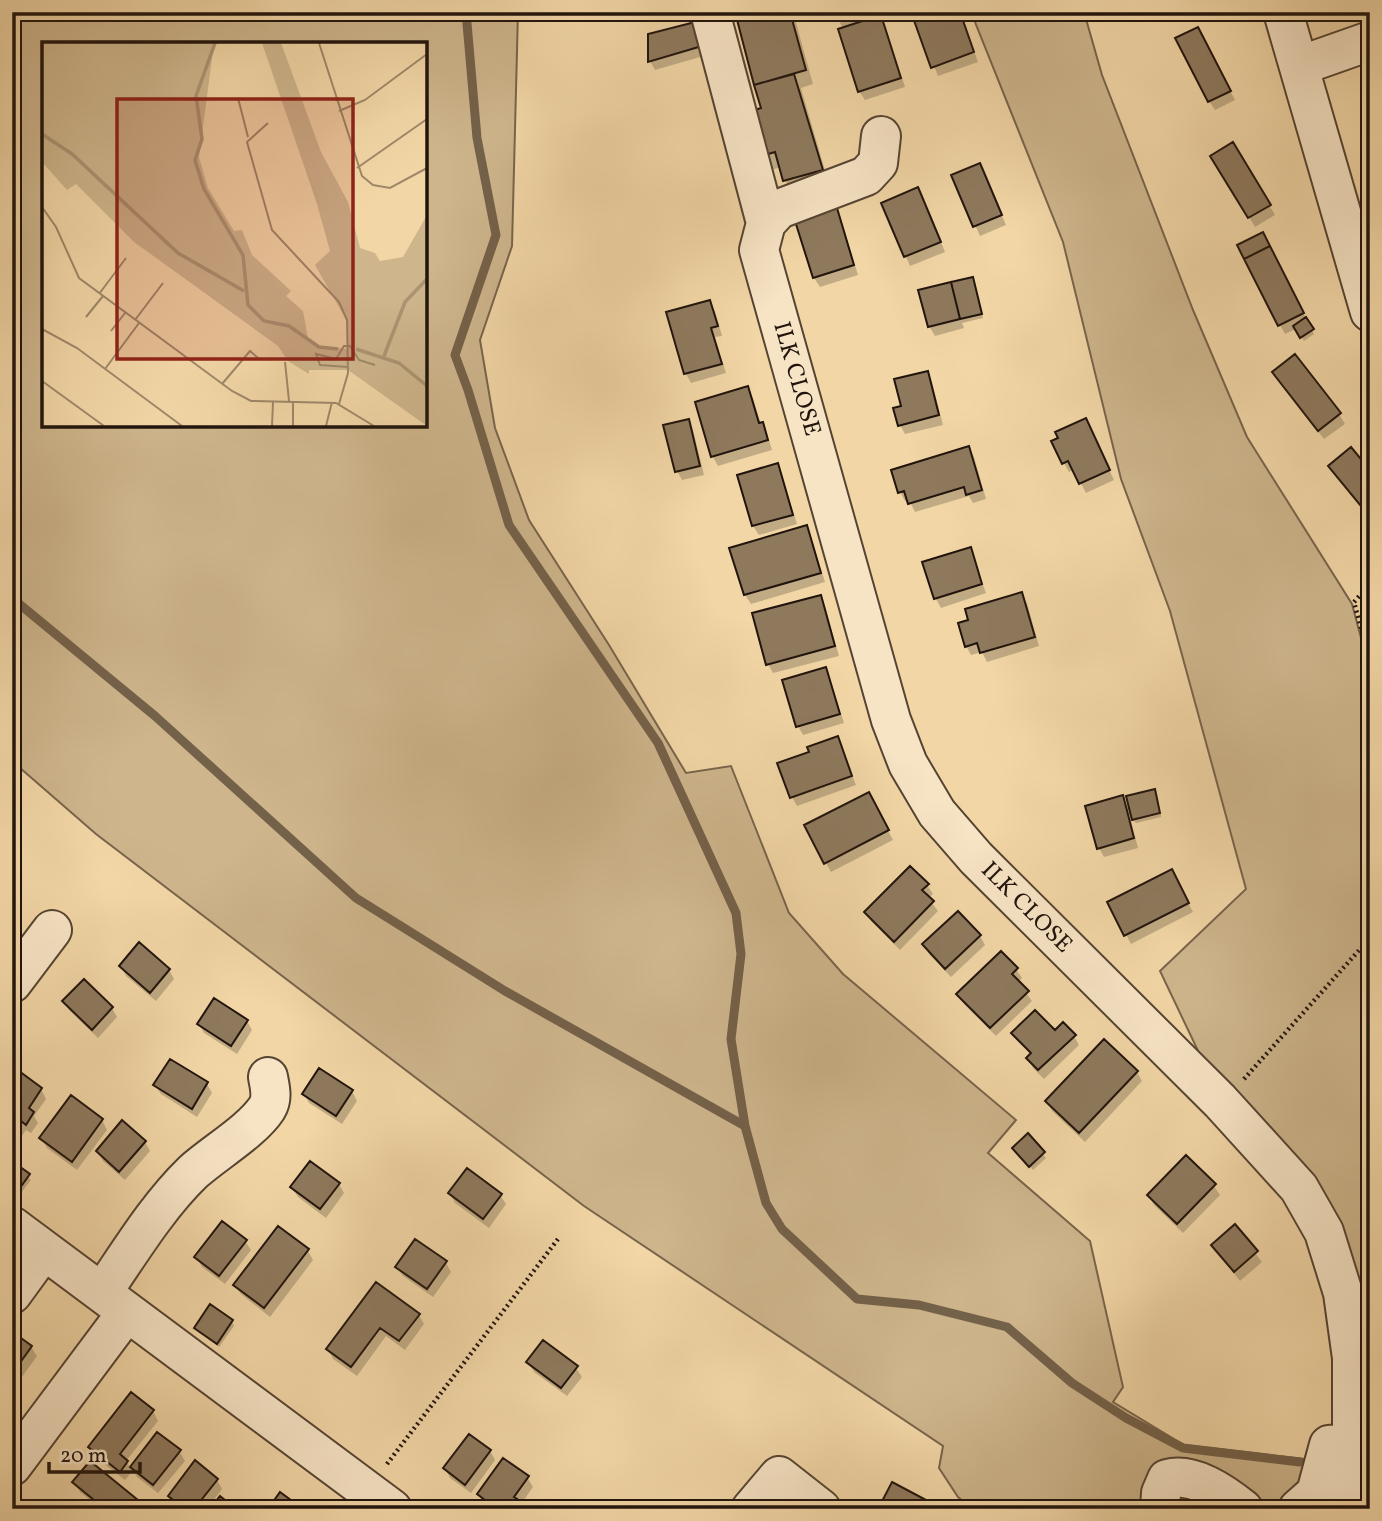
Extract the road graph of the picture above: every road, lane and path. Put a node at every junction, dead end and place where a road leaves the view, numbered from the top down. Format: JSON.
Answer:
{"nodes":[{"id":1,"x":710,"y":12,"type":"edge"},
{"id":2,"x":1283,"y":12,"type":"edge"},
{"id":3,"x":1370,"y":41,"type":"edge"},
{"id":4,"x":1299,"y":66,"type":"junction"},
{"id":5,"x":881,"y":136,"type":"dead end"},
{"id":6,"x":763,"y":237,"type":"junction"},
{"id":7,"x":1370,"y":312,"type":"edge"},
{"id":8,"x":1370,"y":584,"type":"edge"},
{"id":9,"x":1370,"y":661,"type":"edge"},
{"id":10,"x":52,"y":930,"type":"dead end"},
{"id":11,"x":1370,"y":938,"type":"edge"},
{"id":12,"x":12,"y":983,"type":"edge"},
{"id":13,"x":268,"y":1077,"type":"dead end"},
{"id":14,"x":1237,"y":1087,"type":"dead end"},
{"id":15,"x":12,"y":1226,"type":"edge"},
{"id":16,"x":558,"y":1239,"type":"dead end"},
{"id":17,"x":44,"y":1250,"type":"junction"},
{"id":18,"x":12,"y":1294,"type":"edge"},
{"id":19,"x":114,"y":1302,"type":"junction"},
{"id":20,"x":1361,"y":1444,"type":"edge"},
{"id":21,"x":12,"y":1466,"type":"edge"},
{"id":22,"x":380,"y":1499,"type":"edge"},
{"id":23,"x":751,"y":1509,"type":"edge"},
{"id":24,"x":821,"y":1509,"type":"edge"},
{"id":25,"x":1160,"y":1509,"type":"edge"},
{"id":26,"x":1243,"y":1509,"type":"edge"},
{"id":27,"x":1298,"y":1509,"type":"edge"},
{"id":28,"x":1352,"y":1509,"type":"edge"}],
"edges":[{"from":1,"to":6,"type":"street","name":"ILK CLOSE"},
{"from":2,"to":4,"type":"street"},
{"from":3,"to":4,"type":"street"},
{"from":4,"to":7,"type":"street"},
{"from":5,"to":6,"type":"street"},
{"from":6,"to":20,"type":"street","name":"ILK CLOSE"},
{"from":8,"to":9,"type":"path"},
{"from":10,"to":12,"type":"street"},
{"from":11,"to":14,"type":"path"},
{"from":13,"to":19,"type":"street"},
{"from":15,"to":17,"type":"street"},
{"from":16,"to":22,"type":"path"},
{"from":17,"to":18,"type":"street"},
{"from":17,"to":19,"type":"street"},
{"from":19,"to":21,"type":"street"},
{"from":19,"to":22,"type":"street"},
{"from":20,"to":27,"type":"street"},
{"from":20,"to":28,"type":"street","name":"ILK CLOSE"},
{"from":23,"to":24,"type":"street"},
{"from":25,"to":26,"type":"street"}]}
